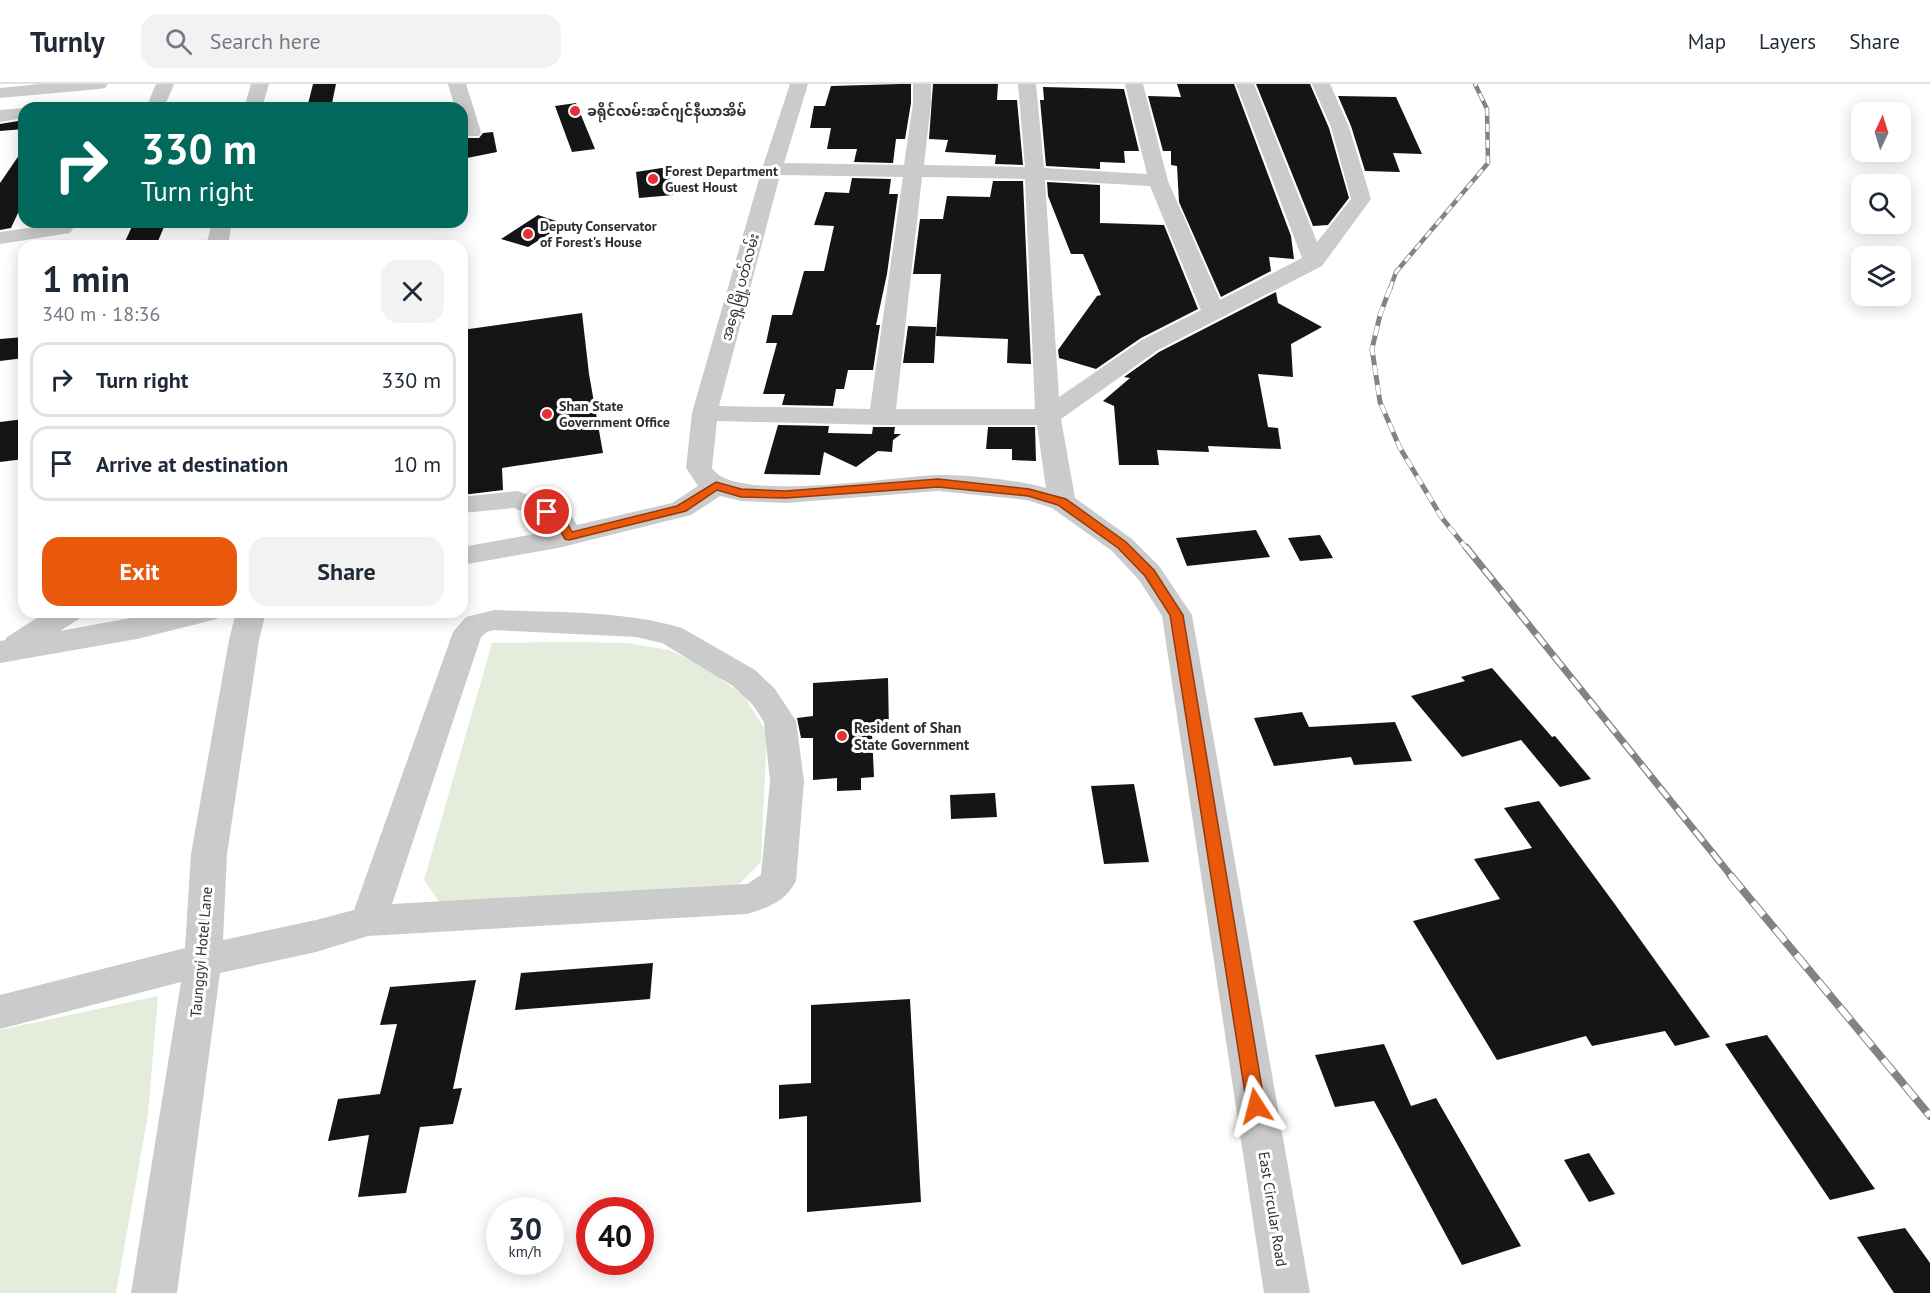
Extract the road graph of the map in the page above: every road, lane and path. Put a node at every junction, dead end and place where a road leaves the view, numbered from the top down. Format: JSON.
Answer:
{"nodes":[{"id":1,"x":99,"y":84,"type":"edge"},
{"id":2,"x":165,"y":84,"type":"edge"},
{"id":3,"x":260,"y":84,"type":"edge"},
{"id":4,"x":457,"y":84,"type":"edge"},
{"id":5,"x":799,"y":84,"type":"edge"},
{"id":6,"x":922,"y":84,"type":"edge"},
{"id":7,"x":1027,"y":84,"type":"edge"},
{"id":8,"x":1134,"y":84,"type":"edge"},
{"id":9,"x":1245,"y":84,"type":"edge"},
{"id":10,"x":1321,"y":84,"type":"edge"},
{"id":11,"x":68,"y":87,"type":"junction"},
{"id":12,"x":0,"y":93,"type":"edge"},
{"id":13,"x":59,"y":102,"type":"edge"},
{"id":14,"x":158,"y":102,"type":"edge"},
{"id":15,"x":255,"y":102,"type":"edge"},
{"id":16,"x":463,"y":102,"type":"edge"},
{"id":17,"x":18,"y":114,"type":"edge"},
{"id":18,"x":0,"y":116,"type":"edge"},
{"id":19,"x":468,"y":119,"type":"edge"},
{"id":20,"x":472,"y":132,"type":"dead end"},
{"id":21,"x":772,"y":169,"type":"junction"},
{"id":22,"x":913,"y":171,"type":"junction"},
{"id":23,"x":1035,"y":173,"type":"junction"},
{"id":24,"x":1158,"y":181,"type":"junction"},
{"id":25,"x":63,"y":229,"type":"dead end"},
{"id":26,"x":0,"y":238,"type":"edge"},
{"id":27,"x":1314,"y":261,"type":"junction"},
{"id":28,"x":1214,"y":313,"type":"junction"},
{"id":29,"x":705,"y":413,"type":"junction"},
{"id":30,"x":882,"y":417,"type":"junction"},
{"id":31,"x":1048,"y":417,"type":"junction"},
{"id":32,"x":716,"y":486,"type":"junction"},
{"id":33,"x":1062,"y":502,"type":"junction"},
{"id":34,"x":468,"y":504,"type":"edge"},
{"id":35,"x":569,"y":536,"type":"junction"},
{"id":36,"x":468,"y":555,"type":"edge"},
{"id":37,"x":58,"y":618,"type":"edge"},
{"id":38,"x":182,"y":618,"type":"edge"},
{"id":39,"x":250,"y":618,"type":"edge"},
{"id":40,"x":4,"y":651,"type":"edge"},
{"id":41,"x":368,"y":921,"type":"junction"},
{"id":42,"x":203,"y":960,"type":"junction"},
{"id":43,"x":0,"y":1011,"type":"edge"},
{"id":44,"x":154,"y":1293,"type":"edge"},
{"id":45,"x":1287,"y":1293,"type":"edge"}],
"edges":[{"from":1,"to":11,"type":"street"},
{"from":2,"to":14,"type":"street"},
{"from":3,"to":15,"type":"street"},
{"from":4,"to":16,"type":"street"},
{"from":5,"to":21,"type":"street","name":"အရှေ့မြို့ပတ်လမ်း"},
{"from":6,"to":22,"type":"street"},
{"from":7,"to":23,"type":"street"},
{"from":8,"to":24,"type":"street"},
{"from":9,"to":27,"type":"street"},
{"from":10,"to":27,"type":"street"},
{"from":11,"to":12,"type":"street"},
{"from":11,"to":13,"type":"street"},
{"from":17,"to":18,"type":"street"},
{"from":19,"to":20,"type":"street"},
{"from":21,"to":22,"type":"street"},
{"from":21,"to":29,"type":"street","name":"အရှေ့မြို့ပတ်လမ်း"},
{"from":22,"to":23,"type":"street"},
{"from":22,"to":30,"type":"street"},
{"from":23,"to":24,"type":"street"},
{"from":23,"to":31,"type":"street"},
{"from":24,"to":28,"type":"street"},
{"from":25,"to":26,"type":"street"},
{"from":27,"to":28,"type":"street"},
{"from":28,"to":31,"type":"street"},
{"from":29,"to":30,"type":"street"},
{"from":29,"to":32,"type":"street","name":"အရှေ့မြို့ပတ်လမ်း"},
{"from":30,"to":31,"type":"street"},
{"from":31,"to":33,"type":"street"},
{"from":32,"to":33,"type":"street","name":"East Circular Road"},
{"from":32,"to":35,"type":"street"},
{"from":33,"to":45,"type":"street","name":"East Circular Road"},
{"from":34,"to":35,"type":"street"},
{"from":35,"to":36,"type":"street"},
{"from":37,"to":40,"type":"street"},
{"from":38,"to":40,"type":"street"},
{"from":39,"to":42,"type":"street","name":"Taunggyi Hotel Lane"},
{"from":41,"to":41,"type":"street"},
{"from":41,"to":42,"type":"street"},
{"from":42,"to":43,"type":"street"},
{"from":42,"to":44,"type":"street","name":"Taunggyi Hotel Lane"}]}
